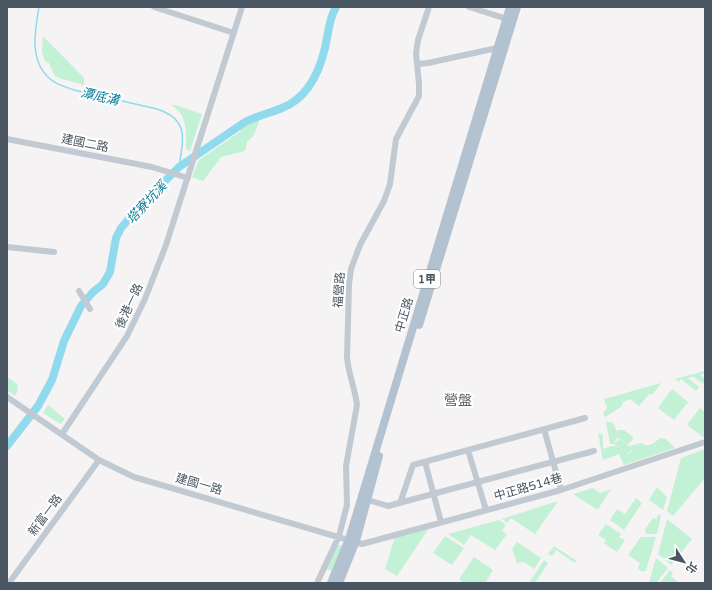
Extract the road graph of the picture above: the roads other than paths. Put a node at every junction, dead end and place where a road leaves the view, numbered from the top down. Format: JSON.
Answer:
{"nodes":[{"id":1,"x":154,"y":7,"type":"edge"},
{"id":2,"x":242,"y":7,"type":"edge"},
{"id":3,"x":429,"y":7,"type":"edge"},
{"id":4,"x":469,"y":7,"type":"edge"},
{"id":5,"x":510,"y":7,"type":"edge"},
{"id":6,"x":517,"y":7,"type":"edge"},
{"id":7,"x":510,"y":20,"type":"junction"},
{"id":8,"x":234,"y":33,"type":"junction"},
{"id":9,"x":497,"y":48,"type":"junction"},
{"id":10,"x":416,"y":64,"type":"junction"},
{"id":11,"x":7,"y":139,"type":"edge"},
{"id":12,"x":186,"y":176,"type":"junction"},
{"id":13,"x":7,"y":247,"type":"edge"},
{"id":14,"x":54,"y":252,"type":"dead end"},
{"id":15,"x":79,"y":291,"type":"dead end"},
{"id":16,"x":90,"y":309,"type":"dead end"},
{"id":17,"x":7,"y":397,"type":"edge"},
{"id":18,"x":585,"y":418,"type":"dead end"},
{"id":19,"x":544,"y":429,"type":"junction"},
{"id":20,"x":62,"y":434,"type":"junction"},
{"id":21,"x":705,"y":442,"type":"edge"},
{"id":22,"x":468,"y":450,"type":"junction"},
{"id":23,"x":594,"y":451,"type":"dead end"},
{"id":24,"x":99,"y":460,"type":"junction"},
{"id":25,"x":553,"y":461,"type":"junction"},
{"id":26,"x":425,"y":462,"type":"junction"},
{"id":27,"x":478,"y":482,"type":"junction"},
{"id":28,"x":561,"y":490,"type":"junction"},
{"id":29,"x":433,"y":494,"type":"junction"},
{"id":30,"x":368,"y":500,"type":"junction"},
{"id":31,"x":400,"y":503,"type":"junction"},
{"id":32,"x":486,"y":510,"type":"junction"},
{"id":33,"x":441,"y":522,"type":"junction"},
{"id":34,"x":339,"y":536,"type":"junction"},
{"id":35,"x":352,"y":540,"type":"junction"},
{"id":36,"x":336,"y":581,"type":"edge"},
{"id":37,"x":9,"y":583,"type":"edge"},
{"id":38,"x":317,"y":583,"type":"edge"}],
"edges":[{"from":1,"to":8,"type":"street"},
{"from":2,"to":8,"type":"street"},
{"from":3,"to":10,"type":"street","name":"福營路"},
{"from":4,"to":7,"type":"street"},
{"from":5,"to":7,"type":"main road","name":"中正路","number":"1甲"},
{"from":6,"to":7,"type":"main road","name":"中正路","number":"1甲"},
{"from":7,"to":9,"type":"main road","name":"中正路","number":"1甲"},
{"from":7,"to":30,"type":"main road","name":"中正路","number":"1甲"},
{"from":8,"to":12,"type":"street","name":"後港一路"},
{"from":9,"to":10,"type":"street"},
{"from":9,"to":35,"type":"main road","name":"中正路","number":"1甲"},
{"from":10,"to":34,"type":"street","name":"福營路"},
{"from":11,"to":12,"type":"street","name":"建國二路"},
{"from":12,"to":20,"type":"street","name":"後港一路"},
{"from":13,"to":14,"type":"street"},
{"from":15,"to":16,"type":"street"},
{"from":17,"to":20,"type":"street","name":"建國一路"},
{"from":18,"to":19,"type":"street"},
{"from":19,"to":22,"type":"street"},
{"from":19,"to":25,"type":"street"},
{"from":20,"to":24,"type":"street","name":"建國一路"},
{"from":21,"to":28,"type":"street","name":"中正路514巷"},
{"from":22,"to":26,"type":"street"},
{"from":22,"to":27,"type":"street"},
{"from":23,"to":25,"type":"street"},
{"from":24,"to":34,"type":"street","name":"建國一路"},
{"from":24,"to":37,"type":"street","name":"新富一路"},
{"from":25,"to":27,"type":"street"},
{"from":25,"to":28,"type":"street"},
{"from":26,"to":29,"type":"street"},
{"from":26,"to":31,"type":"street"},
{"from":27,"to":29,"type":"street"},
{"from":27,"to":32,"type":"street"},
{"from":28,"to":32,"type":"street","name":"中正路514巷"},
{"from":29,"to":31,"type":"street"},
{"from":29,"to":33,"type":"street"},
{"from":30,"to":31,"type":"street"},
{"from":30,"to":35,"type":"main road","name":"中正路","number":"1甲"},
{"from":32,"to":33,"type":"street","name":"中正路514巷"},
{"from":33,"to":35,"type":"street","name":"中正路514巷"},
{"from":34,"to":35,"type":"street","name":"建國一路"},
{"from":34,"to":38,"type":"street","name":"福營路"},
{"from":35,"to":36,"type":"main road","name":"中正路","number":"1甲"}]}
